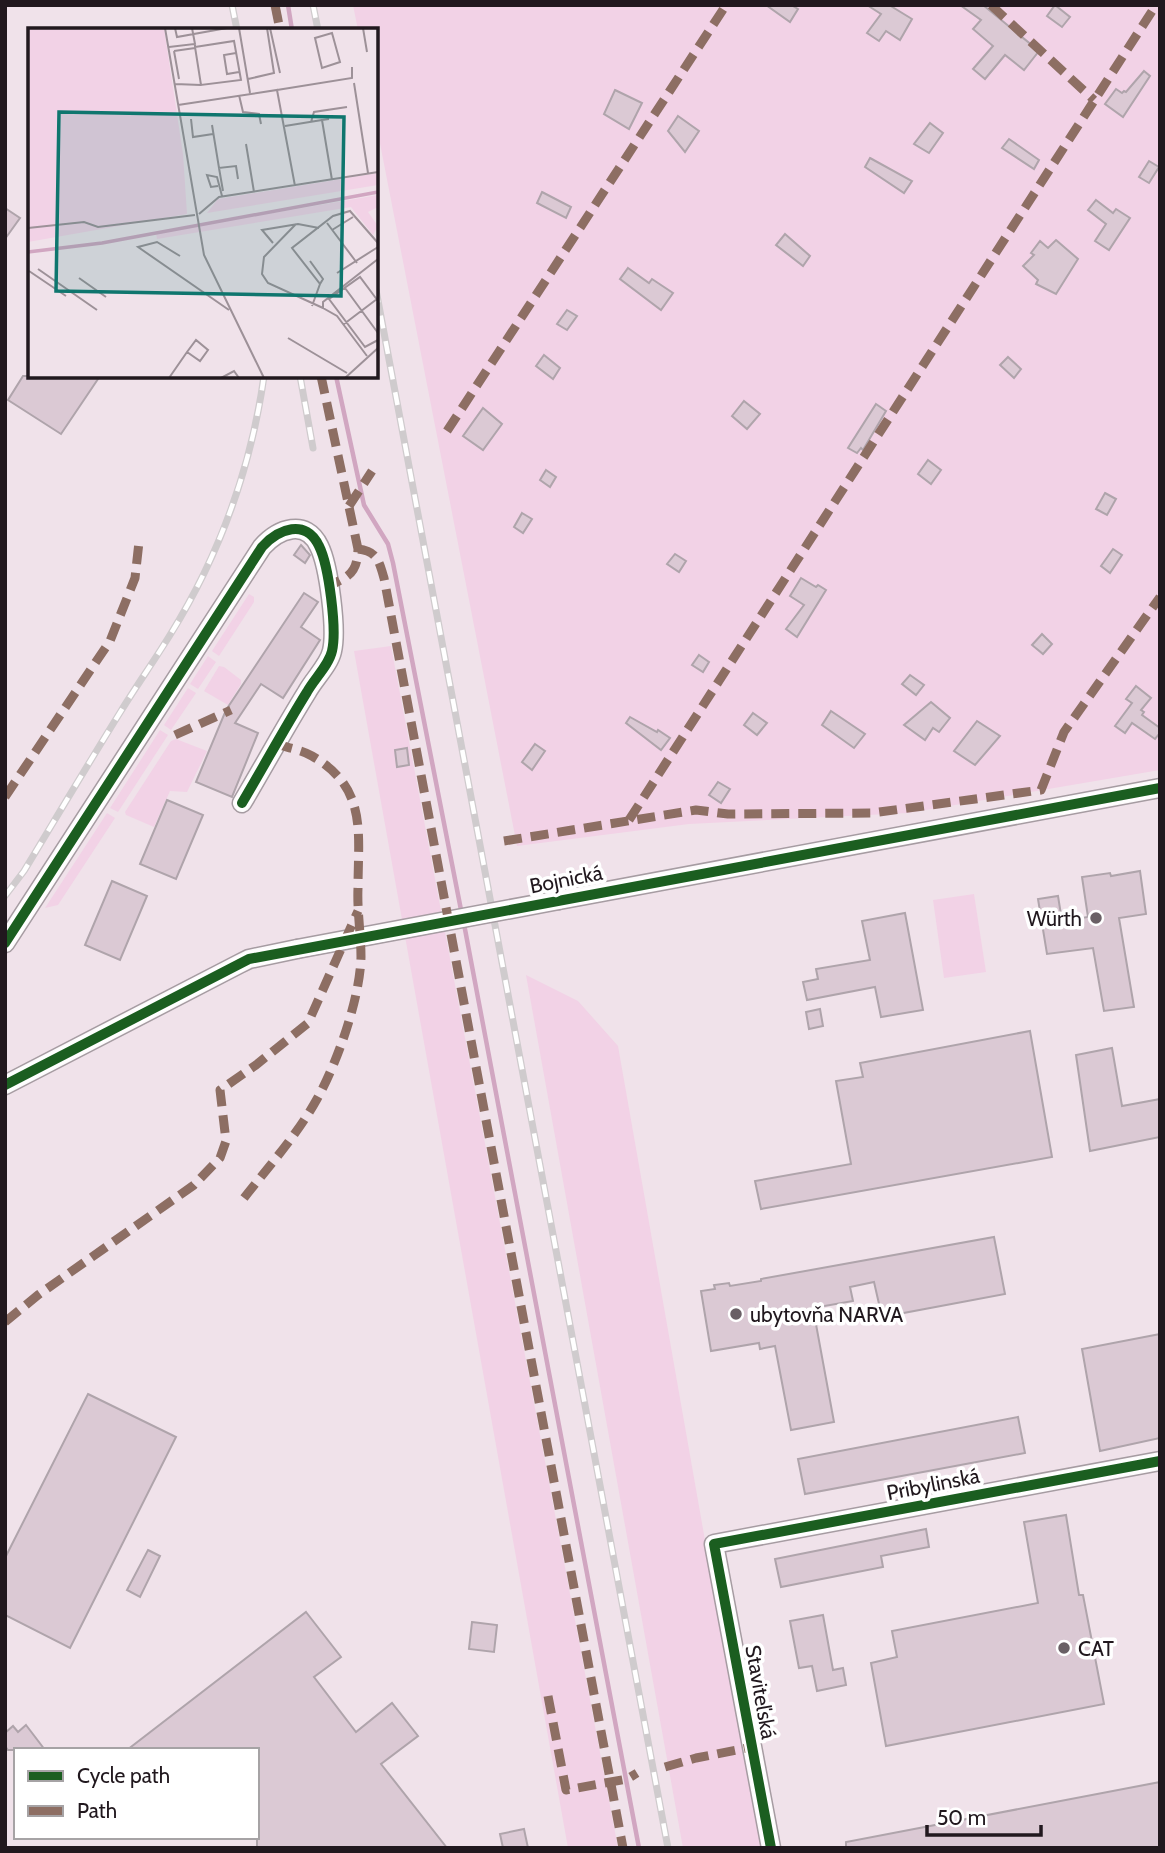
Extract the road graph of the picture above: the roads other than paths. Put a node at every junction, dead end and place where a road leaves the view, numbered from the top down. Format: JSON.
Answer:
{"nodes":[{"id":1,"x":1160,"y":788,"type":"edge"},
{"id":2,"x":242,"y":803,"type":"dead end"},
{"id":3,"x":5,"y":943,"type":"edge"},
{"id":4,"x":5,"y":1085,"type":"edge"},
{"id":5,"x":1160,"y":1461,"type":"edge"},
{"id":6,"x":714,"y":1544,"type":"joint"},
{"id":7,"x":771,"y":1848,"type":"edge"}],
"edges":[{"from":1,"to":4,"type":"street","name":"Bojnická","bridge":true},
{"from":2,"to":3,"type":"street"},
{"from":5,"to":6,"type":"street","name":"Pribylinská"},
{"from":6,"to":7,"type":"street","name":"Staviteľská"}]}
